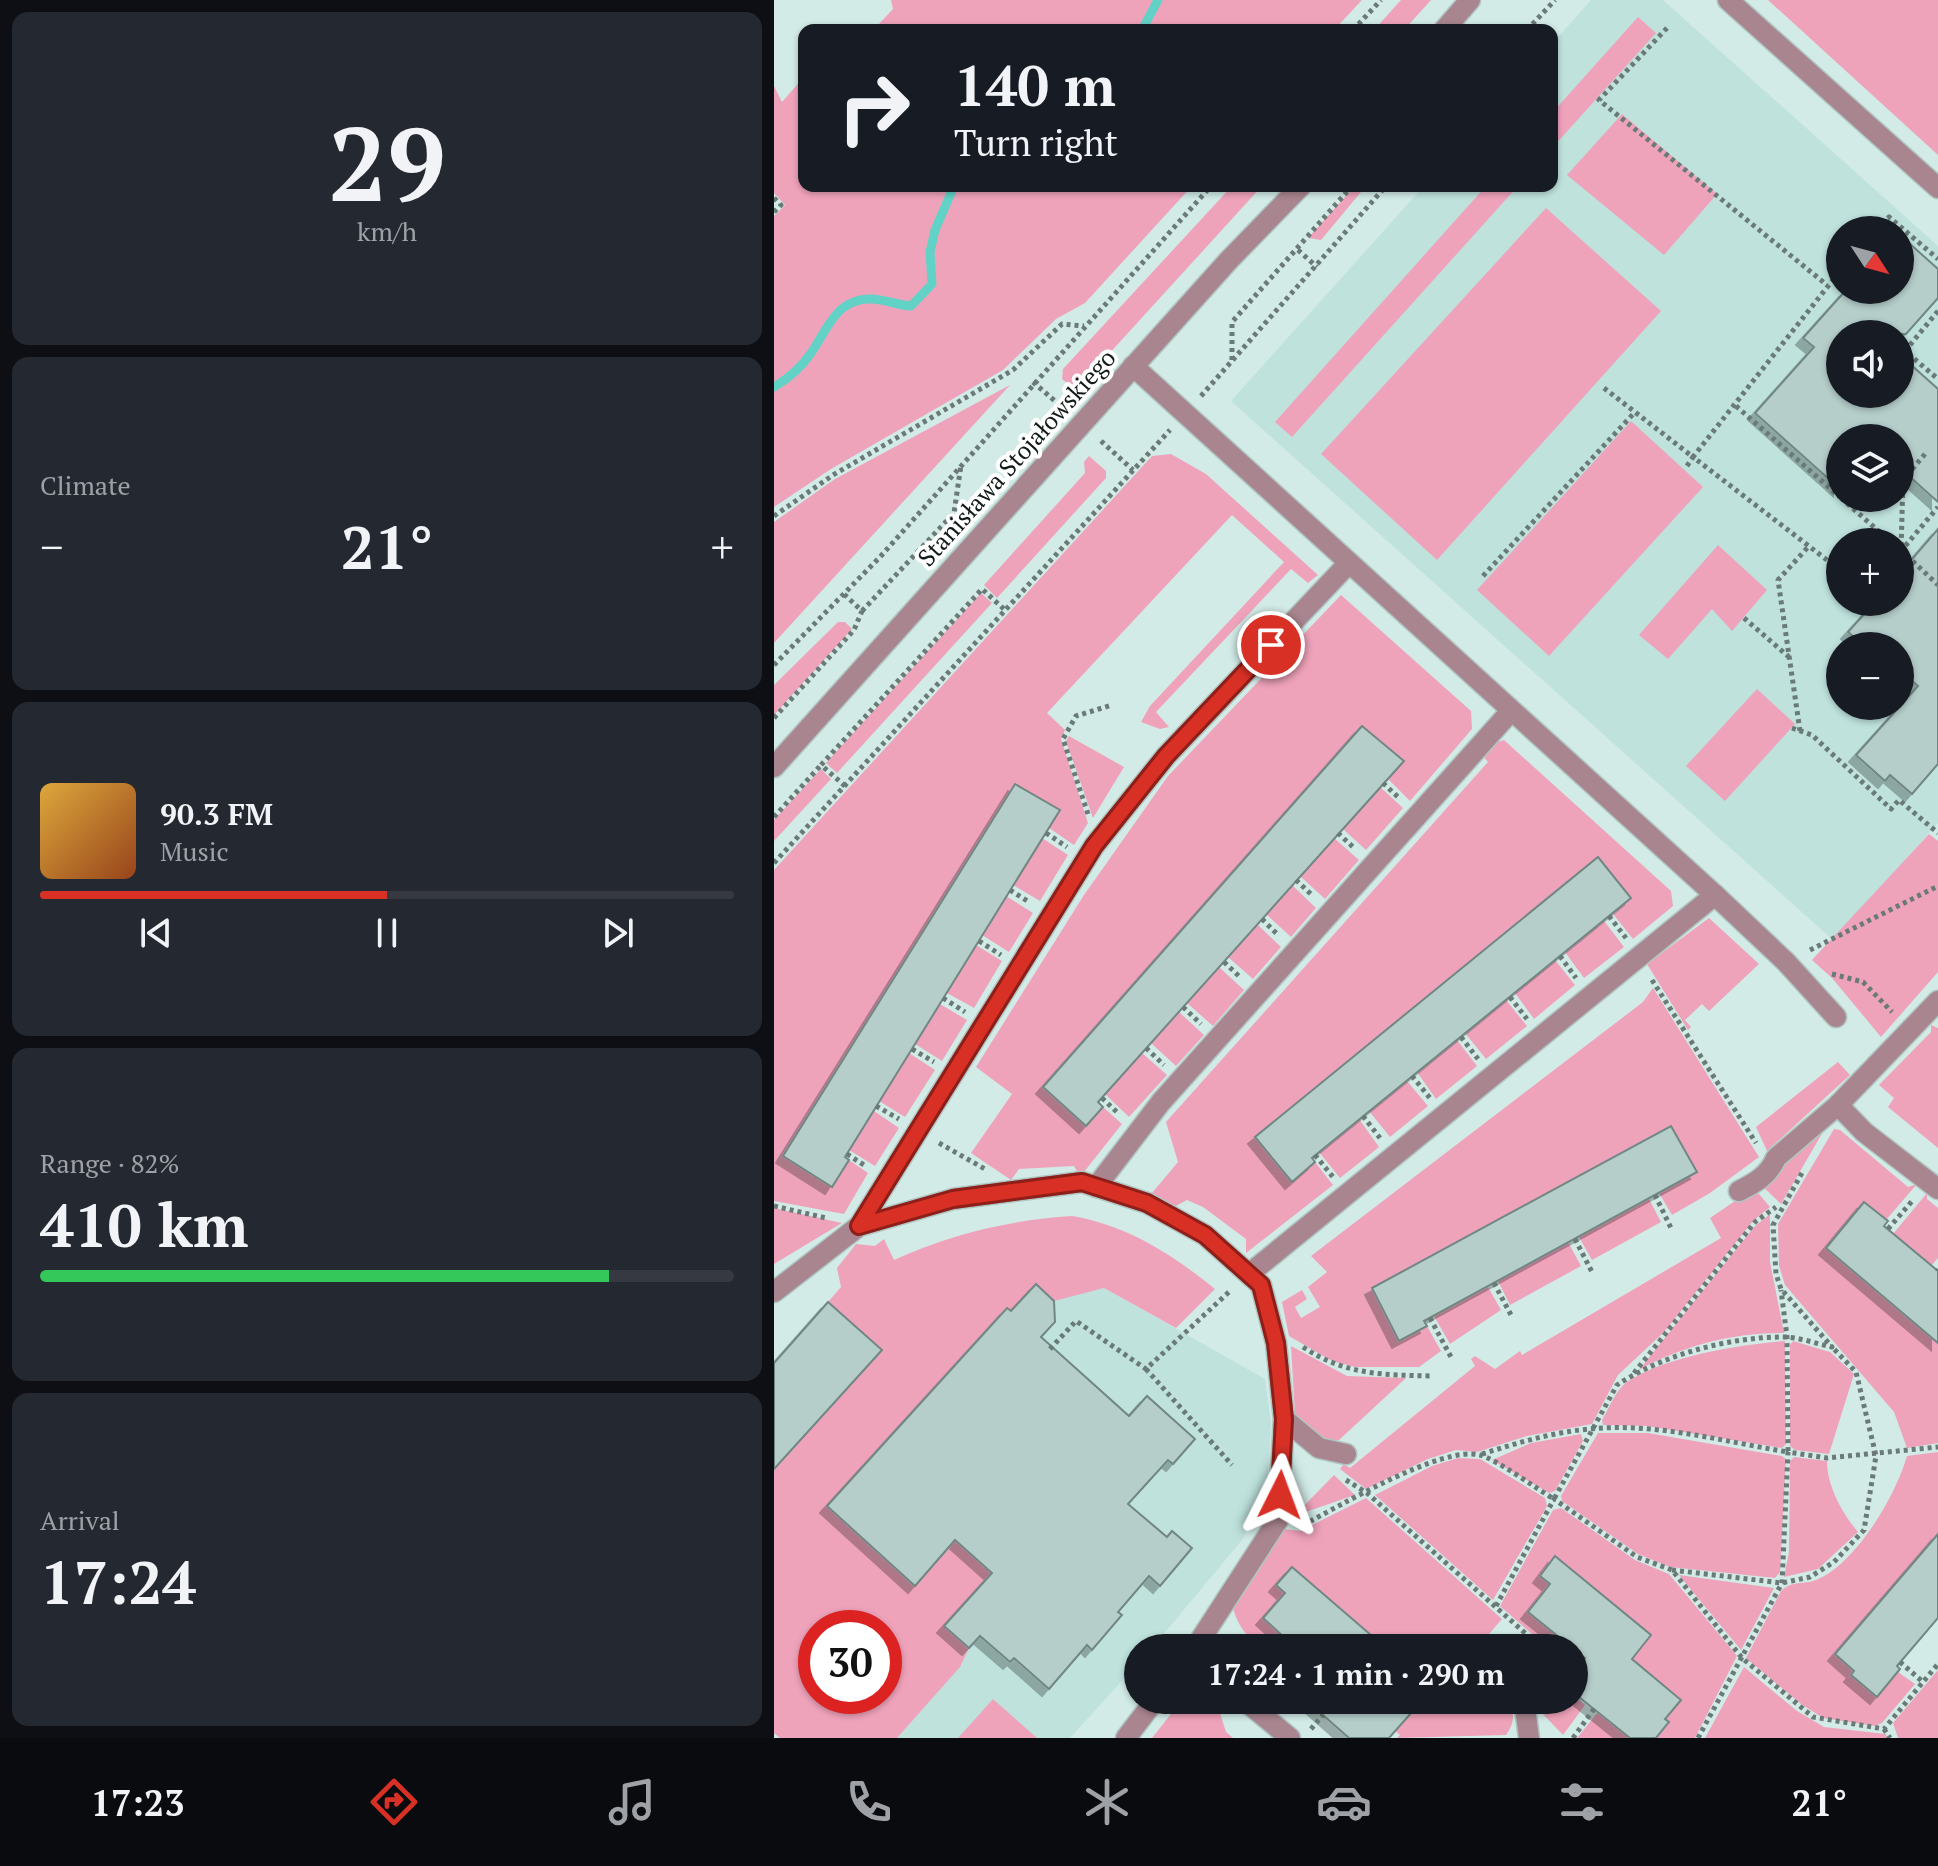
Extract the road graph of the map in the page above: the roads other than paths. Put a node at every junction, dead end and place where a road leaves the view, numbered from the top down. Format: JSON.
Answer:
{"nodes":[{"id":1,"x":1470,"y":0,"type":"edge"},
{"id":2,"x":1728,"y":0,"type":"edge"},
{"id":3,"x":1449,"y":24,"type":"edge"},
{"id":4,"x":1938,"y":188,"type":"edge"},
{"id":5,"x":1295,"y":192,"type":"edge"},
{"id":6,"x":1133,"y":366,"type":"junction"},
{"id":7,"x":1348,"y":564,"type":"junction"},
{"id":8,"x":1511,"y":711,"type":"junction"},
{"id":9,"x":774,"y":767,"type":"edge"},
{"id":10,"x":1715,"y":895,"type":"junction"},
{"id":11,"x":1938,"y":1001,"type":"edge"},
{"id":12,"x":1836,"y":1017,"type":"dead end"},
{"id":13,"x":1838,"y":1105,"type":"junction"},
{"id":14,"x":1096,"y":1187,"type":"junction"},
{"id":15,"x":1938,"y":1189,"type":"edge"},
{"id":16,"x":1739,"y":1191,"type":"dead end"},
{"id":17,"x":859,"y":1226,"type":"junction"},
{"id":18,"x":1249,"y":1274,"type":"junction"},
{"id":19,"x":774,"y":1292,"type":"edge"},
{"id":20,"x":1284,"y":1419,"type":"junction"},
{"id":21,"x":1346,"y":1454,"type":"dead end"},
{"id":22,"x":1204,"y":1634,"type":"edge"},
{"id":23,"x":1144,"y":1714,"type":"edge"},
{"id":24,"x":1261,"y":1714,"type":"edge"},
{"id":25,"x":1526,"y":1714,"type":"edge"},
{"id":26,"x":1126,"y":1738,"type":"edge"},
{"id":27,"x":1290,"y":1738,"type":"edge"},
{"id":28,"x":1529,"y":1738,"type":"edge"}],
"edges":[{"from":1,"to":3,"type":"street"},
{"from":2,"to":4,"type":"street"},
{"from":5,"to":6,"type":"street","name":"Stanisława Stojałowskiego"},
{"from":6,"to":7,"type":"street"},
{"from":6,"to":9,"type":"street","name":"Stanisława Stojałowskiego"},
{"from":7,"to":8,"type":"street"},
{"from":7,"to":17,"type":"street"},
{"from":8,"to":10,"type":"street"},
{"from":8,"to":14,"type":"street"},
{"from":10,"to":12,"type":"street"},
{"from":10,"to":18,"type":"street"},
{"from":11,"to":13,"type":"street"},
{"from":13,"to":15,"type":"street"},
{"from":13,"to":16,"type":"street"},
{"from":14,"to":17,"type":"street"},
{"from":14,"to":18,"type":"street"},
{"from":17,"to":19,"type":"street"},
{"from":18,"to":20,"type":"street"},
{"from":20,"to":21,"type":"street"},
{"from":20,"to":22,"type":"street"},
{"from":23,"to":26,"type":"street"},
{"from":24,"to":27,"type":"street"},
{"from":25,"to":28,"type":"street"}]}
